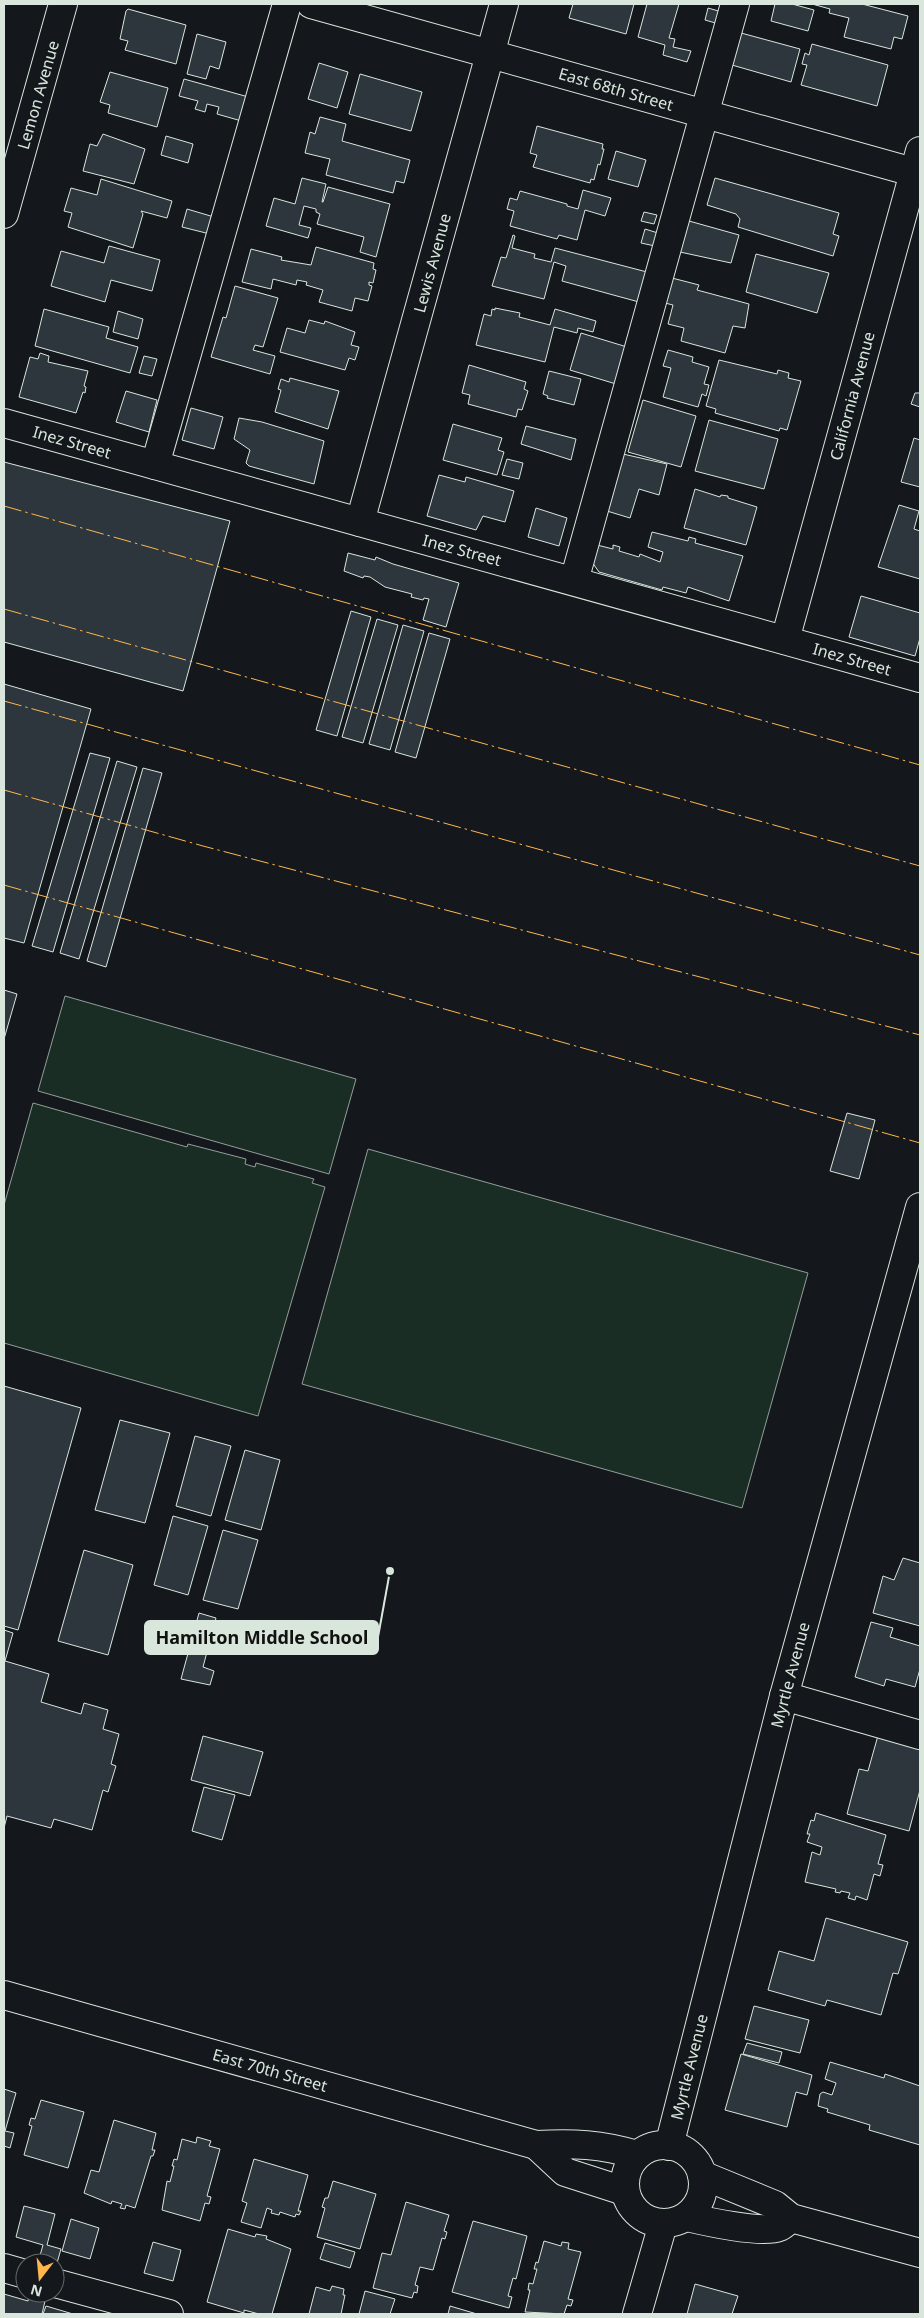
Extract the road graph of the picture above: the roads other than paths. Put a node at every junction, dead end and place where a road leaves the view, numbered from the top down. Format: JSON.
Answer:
{"nodes":[{"id":1,"x":63,"y":4,"type":"edge"},
{"id":2,"x":287,"y":4,"type":"edge"},
{"id":3,"x":311,"y":4,"type":"edge"},
{"id":4,"x":504,"y":4,"type":"edge"},
{"id":5,"x":735,"y":4,"type":"edge"},
{"id":6,"x":490,"y":54,"type":"junction"},
{"id":7,"x":703,"y":113,"type":"junction"},
{"id":8,"x":918,"y":166,"type":"edge"},
{"id":9,"x":4,"y":214,"type":"edge"},
{"id":10,"x":4,"y":423,"type":"edge"},
{"id":11,"x":154,"y":465,"type":"junction"},
{"id":12,"x":360,"y":522,"type":"junction"},
{"id":13,"x":574,"y":581,"type":"junction"},
{"id":14,"x":785,"y":640,"type":"junction"},
{"id":15,"x":920,"y":678,"type":"edge"},
{"id":16,"x":920,"y":1207,"type":"edge"},
{"id":17,"x":784,"y":1696,"type":"junction"},
{"id":18,"x":920,"y":1735,"type":"edge"},
{"id":19,"x":4,"y":1995,"type":"edge"},
{"id":20,"x":536,"y":2146,"type":"junction"},
{"id":21,"x":669,"y":2146,"type":"junction"},
{"id":22,"x":637,"y":2155,"type":"junction"},
{"id":23,"x":702,"y":2174,"type":"junction"},
{"id":24,"x":624,"y":2192,"type":"junction"},
{"id":25,"x":791,"y":2218,"type":"junction"},
{"id":26,"x":675,"y":2220,"type":"junction"},
{"id":27,"x":920,"y":2253,"type":"edge"},
{"id":28,"x":65,"y":2286,"type":"edge"},
{"id":29,"x":168,"y":2314,"type":"edge"},
{"id":30,"x":637,"y":2314,"type":"edge"}],
"edges":[{"from":1,"to":9,"type":"street","name":"Lemon Avenue"},
{"from":2,"to":11,"type":"street"},
{"from":3,"to":6,"type":"street","name":"East 68th Street"},
{"from":4,"to":6,"type":"street","name":"Lewis Avenue"},
{"from":5,"to":7,"type":"street"},
{"from":6,"to":7,"type":"street","name":"East 68th Street"},
{"from":6,"to":12,"type":"street","name":"Lewis Avenue"},
{"from":7,"to":8,"type":"street","name":"East 68th Street"},
{"from":7,"to":13,"type":"street"},
{"from":8,"to":14,"type":"street","name":"California Avenue"},
{"from":10,"to":11,"type":"street","name":"Inez Street"},
{"from":11,"to":12,"type":"street","name":"Inez Street"},
{"from":12,"to":13,"type":"street","name":"Inez Street"},
{"from":13,"to":14,"type":"street","name":"Inez Street"},
{"from":14,"to":15,"type":"street","name":"Inez Street"},
{"from":16,"to":17,"type":"street","name":"Myrtle Avenue"},
{"from":17,"to":18,"type":"street"},
{"from":17,"to":21,"type":"street","name":"Myrtle Avenue"},
{"from":19,"to":20,"type":"street","name":"East 70th Street"},
{"from":20,"to":22,"type":"street","name":"East 70th Street"},
{"from":20,"to":24,"type":"street","name":"East 70th Street"},
{"from":21,"to":22,"type":"street"},
{"from":21,"to":23,"type":"street"},
{"from":22,"to":24,"type":"street"},
{"from":23,"to":25,"type":"street"},
{"from":23,"to":26,"type":"street"},
{"from":24,"to":26,"type":"street"},
{"from":25,"to":26,"type":"street"},
{"from":25,"to":27,"type":"street"},
{"from":26,"to":30,"type":"street"},
{"from":28,"to":29,"type":"street"}]}
